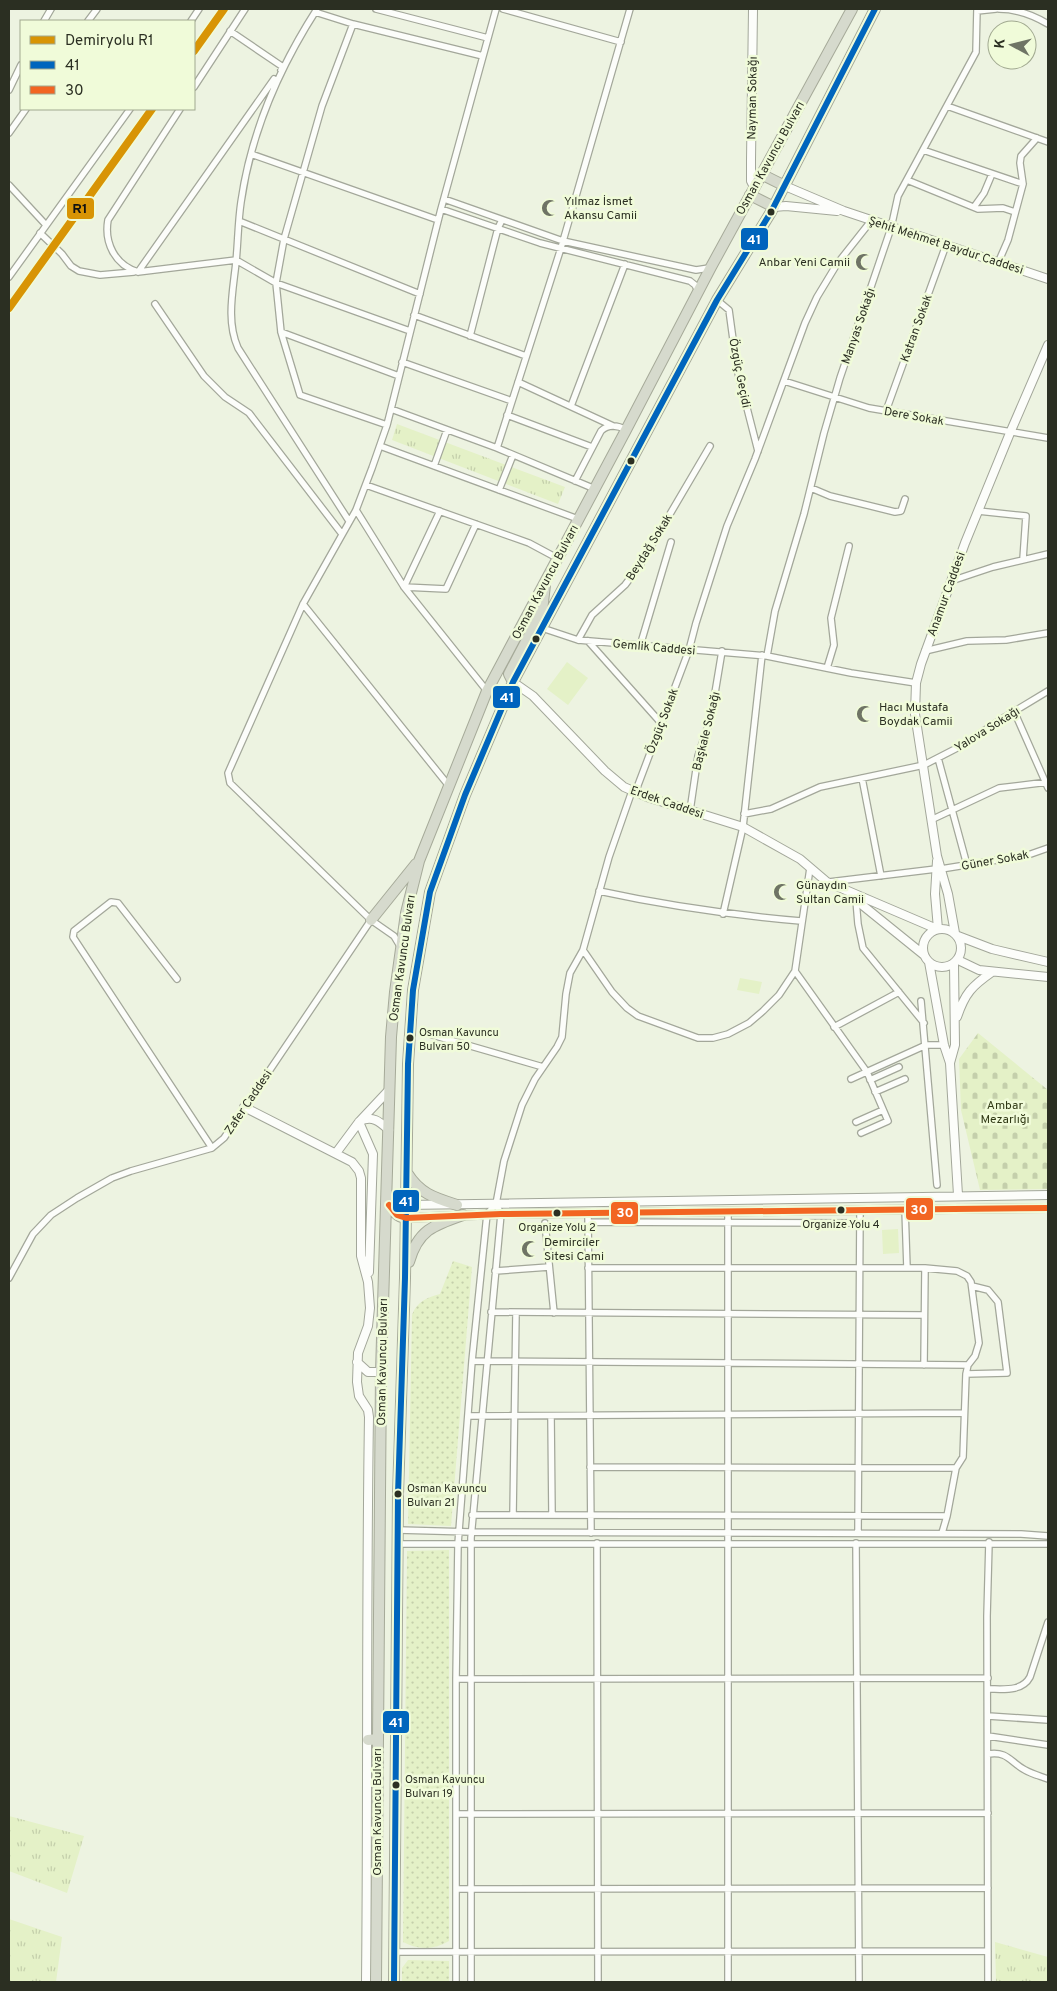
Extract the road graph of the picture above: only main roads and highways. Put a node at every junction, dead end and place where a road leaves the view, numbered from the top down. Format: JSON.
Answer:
{"nodes":[{"id":1,"x":852,"y":9,"type":"edge"},
{"id":2,"x":875,"y":9,"type":"edge"},
{"id":3,"x":761,"y":174,"type":"junction"},
{"id":4,"x":785,"y":186,"type":"junction"},
{"id":5,"x":752,"y":191,"type":"junction"},
{"id":6,"x":774,"y":208,"type":"junction"},
{"id":7,"x":546,"y":579,"type":"junction"},
{"id":8,"x":513,"y":682,"type":"junction"},
{"id":9,"x":418,"y":861,"type":"junction"},
{"id":10,"x":371,"y":920,"type":"road end"},
{"id":11,"x":406,"y":1172,"type":"junction"},
{"id":12,"x":406,"y":1205,"type":"junction"},
{"id":13,"x":457,"y":1205,"type":"road end"},
{"id":14,"x":388,"y":1212,"type":"junction"},
{"id":15,"x":463,"y":1215,"type":"road end"},
{"id":16,"x":406,"y":1222,"type":"junction"},
{"id":17,"x":385,"y":1228,"type":"junction"},
{"id":18,"x":405,"y":1278,"type":"junction"},
{"id":19,"x":376,"y":1982,"type":"edge"},
{"id":20,"x":394,"y":1982,"type":"edge"}],
"edges":[{"from":1,"to":3,"type":"highway","name":"Osman Kavuncu Bulvarı"},
{"from":2,"to":4,"type":"highway","name":"Osman Kavuncu Bulvarı"},
{"from":3,"to":4,"type":"highway"},
{"from":3,"to":5,"type":"highway","name":"Osman Kavuncu Bulvarı"},
{"from":4,"to":6,"type":"highway","name":"Osman Kavuncu Bulvarı"},
{"from":5,"to":6,"type":"highway"},
{"from":5,"to":7,"type":"highway","name":"Osman Kavuncu Bulvarı"},
{"from":6,"to":8,"type":"highway","name":"Osman Kavuncu Bulvarı"},
{"from":7,"to":8,"type":"highway"},
{"from":7,"to":9,"type":"highway","name":"Osman Kavuncu Bulvarı"},
{"from":8,"to":11,"type":"highway","name":"Osman Kavuncu Bulvarı"},
{"from":9,"to":10,"type":"highway"},
{"from":9,"to":14,"type":"highway","name":"Osman Kavuncu Bulvarı"},
{"from":11,"to":12,"type":"highway","name":"Osman Kavuncu Bulvarı"},
{"from":11,"to":13,"type":"highway"},
{"from":12,"to":14,"type":"highway"},
{"from":12,"to":16,"type":"highway","name":"Osman Kavuncu Bulvarı"},
{"from":14,"to":16,"type":"highway"},
{"from":14,"to":17,"type":"highway","name":"Osman Kavuncu Bulvarı"},
{"from":15,"to":18,"type":"highway"},
{"from":16,"to":17,"type":"highway"},
{"from":16,"to":18,"type":"highway","name":"Osman Kavuncu Bulvarı"},
{"from":17,"to":19,"type":"highway","name":"Osman Kavuncu Bulvarı"},
{"from":18,"to":20,"type":"highway","name":"Osman Kavuncu Bulvarı"}]}
